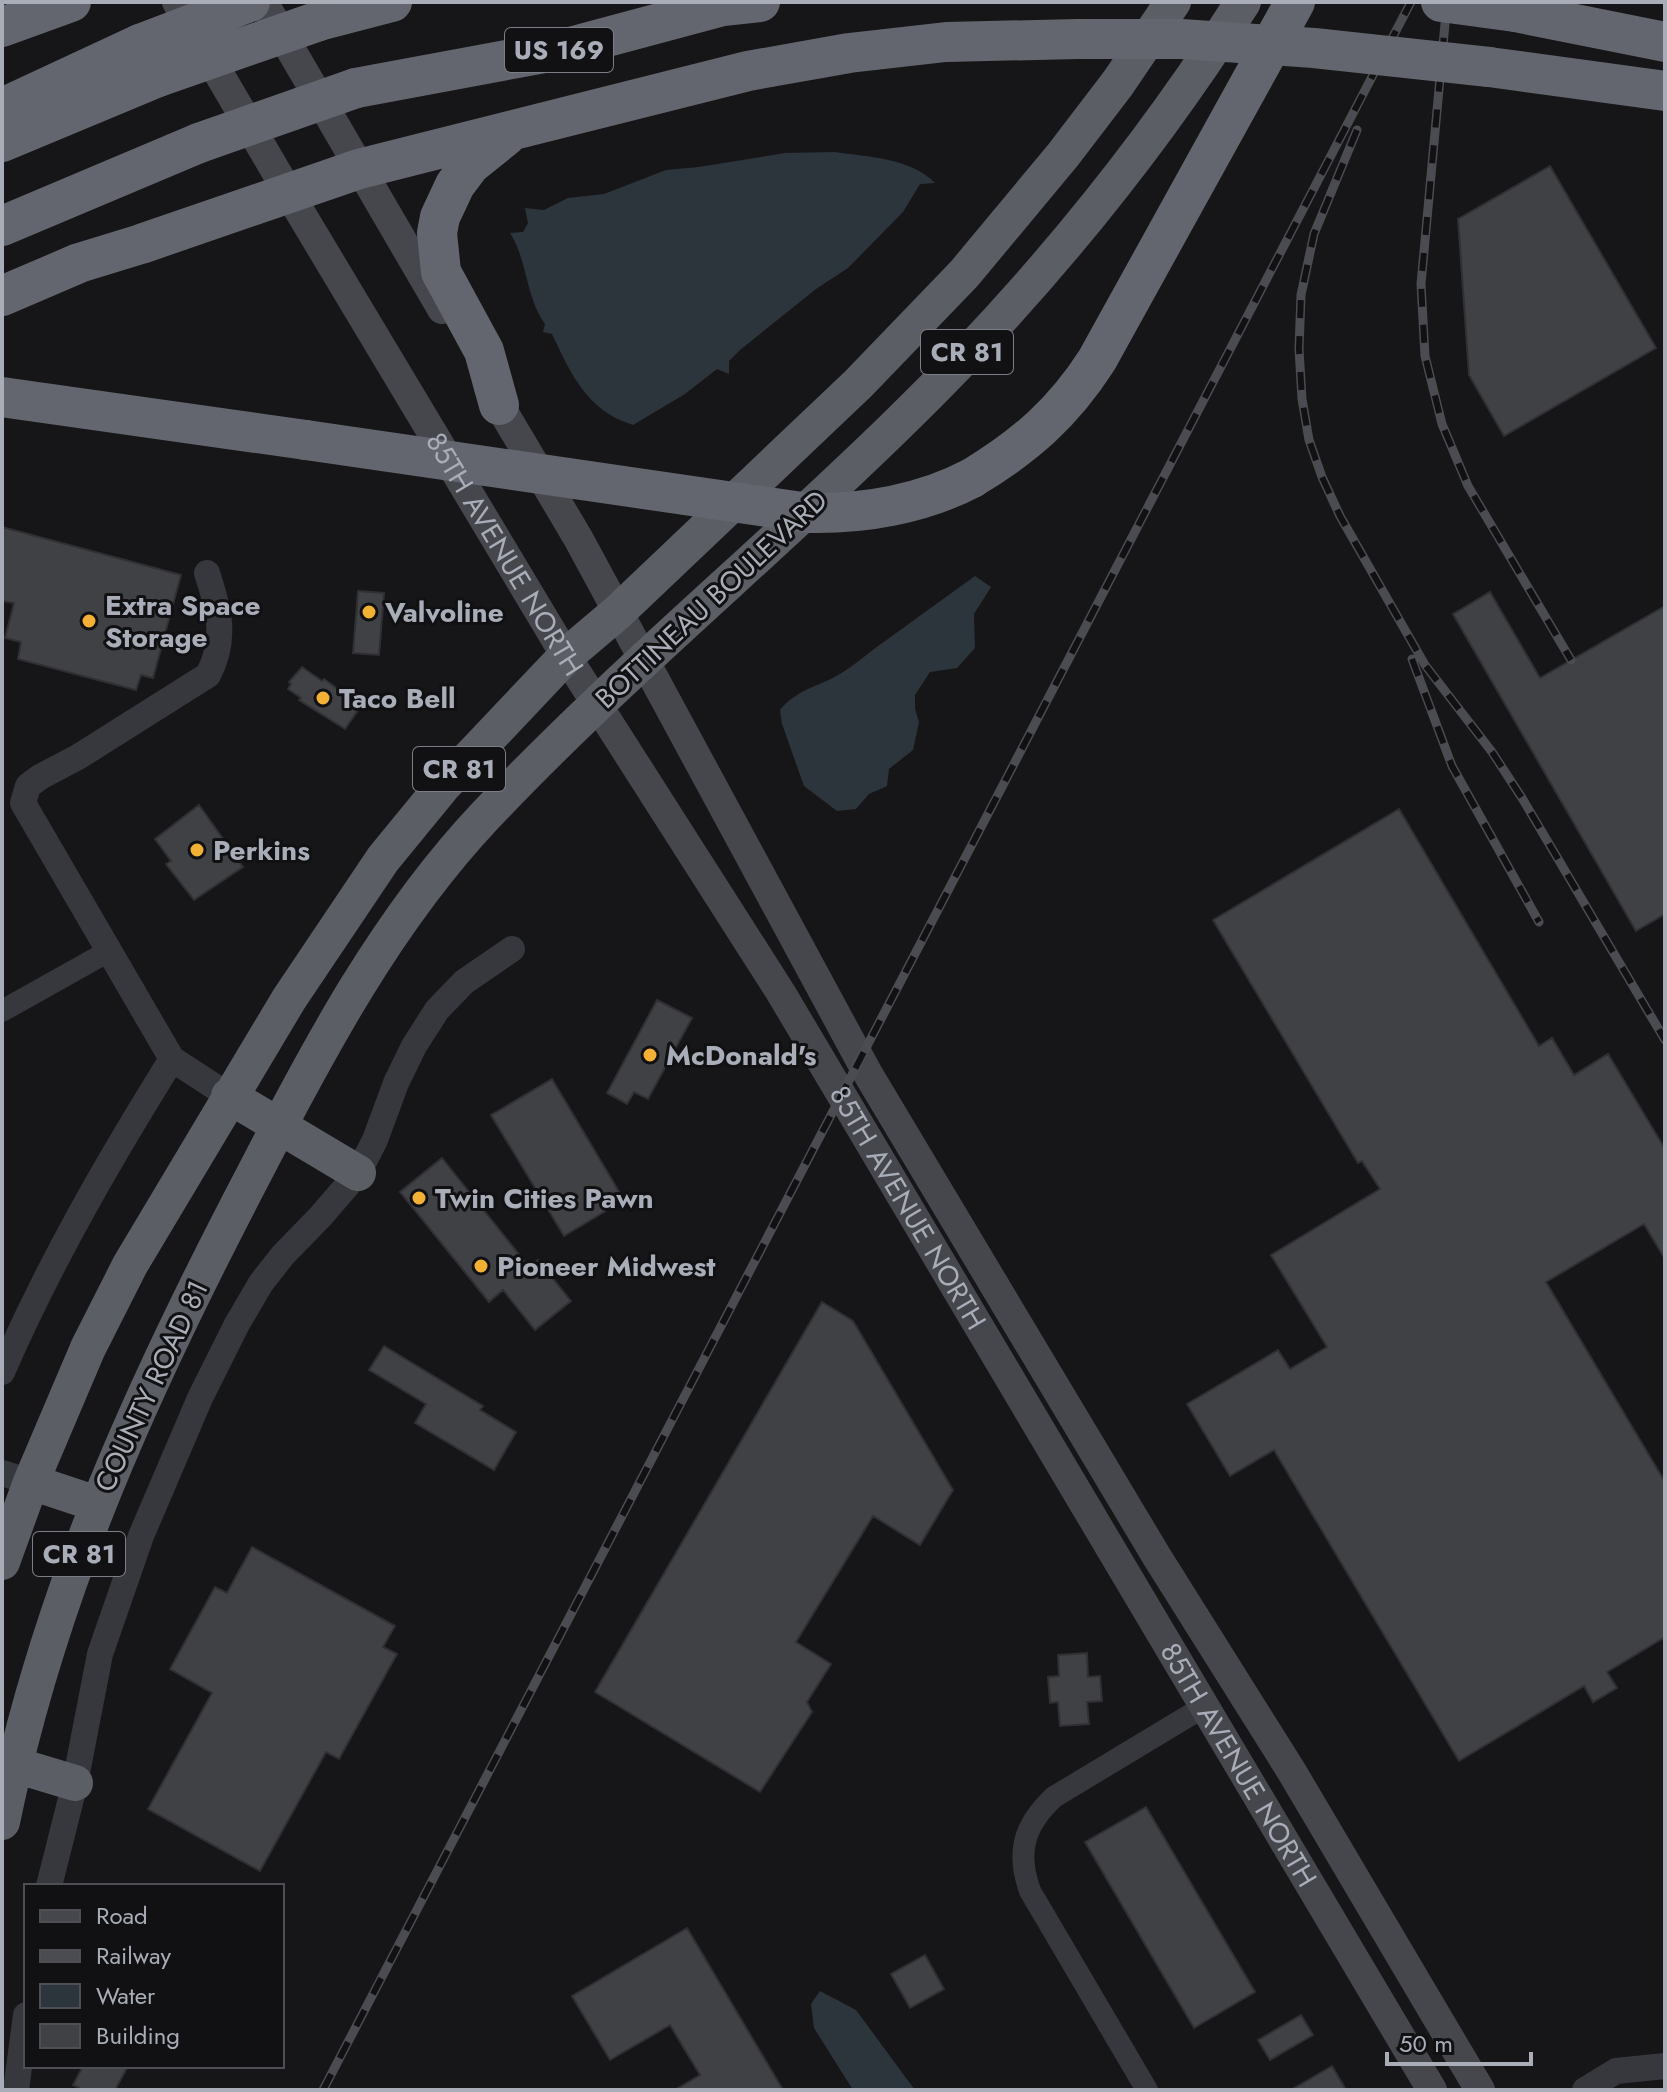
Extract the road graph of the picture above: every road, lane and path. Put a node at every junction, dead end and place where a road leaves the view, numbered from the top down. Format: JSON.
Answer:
{"nodes":[{"id":1,"x":177,"y":2,"type":"edge"},
{"id":2,"x":250,"y":2,"type":"edge"},
{"id":3,"x":263,"y":2,"type":"edge"},
{"id":4,"x":392,"y":2,"type":"edge"},
{"id":5,"x":760,"y":2,"type":"edge"},
{"id":6,"x":1173,"y":2,"type":"edge"},
{"id":7,"x":1243,"y":2,"type":"edge"},
{"id":8,"x":1295,"y":2,"type":"edge"},
{"id":9,"x":1441,"y":2,"type":"edge"},
{"id":10,"x":61,"y":4,"type":"edge"},
{"id":11,"x":2,"y":27,"type":"edge"},
{"id":12,"x":1665,"y":42,"type":"edge"},
{"id":13,"x":149,"y":60,"type":"junction"},
{"id":14,"x":1665,"y":91,"type":"edge"},
{"id":15,"x":2,"y":108,"type":"edge"},
{"id":16,"x":517,"y":128,"type":"junction"},
{"id":17,"x":2,"y":142,"type":"edge"},
{"id":18,"x":359,"y":169,"type":"junction"},
{"id":19,"x":288,"y":192,"type":"junction"},
{"id":20,"x":2,"y":226,"type":"edge"},
{"id":21,"x":2,"y":296,"type":"edge"},
{"id":22,"x":2,"y":397,"type":"edge"},
{"id":23,"x":499,"y":405,"type":"junction"},
{"id":24,"x":207,"y":573,"type":"dead end"},
{"id":25,"x":618,"y":612,"type":"junction"},
{"id":26,"x":566,"y":656,"type":"junction"},
{"id":27,"x":646,"y":661,"type":"junction"},
{"id":28,"x":597,"y":705,"type":"junction"},
{"id":29,"x":512,"y":949,"type":"dead end"},
{"id":30,"x":109,"y":951,"type":"junction"},
{"id":31,"x":2,"y":1011,"type":"edge"},
{"id":32,"x":172,"y":1059,"type":"junction"},
{"id":33,"x":229,"y":1096,"type":"junction"},
{"id":34,"x":279,"y":1125,"type":"junction"},
{"id":35,"x":358,"y":1173,"type":"junction"},
{"id":36,"x":225,"y":1228,"type":"joint"},
{"id":37,"x":1007,"y":1308,"type":"junction"},
{"id":38,"x":978,"y":1326,"type":"junction"},
{"id":39,"x":2,"y":1372,"type":"edge"},
{"id":40,"x":1081,"y":1431,"type":"junction"},
{"id":41,"x":1051,"y":1449,"type":"junction"},
{"id":42,"x":16,"y":1477,"type":"edge"},
{"id":43,"x":97,"y":1504,"type":"junction"},
{"id":44,"x":2,"y":1562,"type":"edge"},
{"id":45,"x":1205,"y":1706,"type":"junction"},
{"id":46,"x":8,"y":1762,"type":"edge"},
{"id":47,"x":75,"y":1783,"type":"junction"},
{"id":48,"x":2,"y":1822,"type":"edge"},
{"id":49,"x":50,"y":1884,"type":"edge"},
{"id":50,"x":24,"y":2030,"type":"edge"},
{"id":51,"x":1664,"y":2066,"type":"edge"},
{"id":52,"x":16,"y":2090,"type":"edge"},
{"id":53,"x":1147,"y":2090,"type":"edge"},
{"id":54,"x":1432,"y":2090,"type":"edge"},
{"id":55,"x":1480,"y":2090,"type":"edge"},
{"id":56,"x":1585,"y":2090,"type":"edge"},
{"id":57,"x":1650,"y":2090,"type":"edge"}],
"edges":[{"from":1,"to":19,"type":"main road","name":"85TH AVENUE NORTH"},
{"from":2,"to":13,"type":"highway","bridge":true},
{"from":3,"to":18,"type":"main road","name":"85TH AVENUE NORTH"},
{"from":4,"to":13,"type":"highway","bridge":true},
{"from":5,"to":20,"type":"highway","number":"US 169","bridge":true},
{"from":6,"to":25,"type":"highway","name":"BOTTINEAU BOULEVARD","number":"CR 81"},
{"from":7,"to":27,"type":"highway","name":"BOTTINEAU BOULEVARD","number":"CR 81"},
{"from":8,"to":22,"type":"highway","bridge":true},
{"from":9,"to":12,"type":"highway","bridge":true},
{"from":10,"to":11,"type":"highway"},
{"from":13,"to":15,"type":"highway"},
{"from":13,"to":17,"type":"highway"},
{"from":14,"to":16,"type":"highway","bridge":true},
{"from":16,"to":18,"type":"highway"},
{"from":16,"to":23,"type":"highway"},
{"from":18,"to":19,"type":"highway"},
{"from":18,"to":23,"type":"main road","name":"85TH AVENUE NORTH"},
{"from":19,"to":21,"type":"highway"},
{"from":19,"to":26,"type":"main road","name":"85TH AVENUE NORTH"},
{"from":23,"to":25,"type":"main road","name":"85TH AVENUE NORTH"},
{"from":24,"to":30,"type":"street"},
{"from":25,"to":26,"type":"highway","name":"BOTTINEAU BOULEVARD","number":"CR 81"},
{"from":25,"to":27,"type":"main road","name":"85TH AVENUE NORTH"},
{"from":26,"to":28,"type":"main road","name":"85TH AVENUE NORTH"},
{"from":26,"to":33,"type":"highway","name":"BOTTINEAU BOULEVARD","number":"CR 81"},
{"from":27,"to":28,"type":"highway","name":"BOTTINEAU BOULEVARD","number":"CR 81"},
{"from":27,"to":37,"type":"main road","name":"85TH AVENUE NORTH"},
{"from":28,"to":34,"type":"highway","name":"BOTTINEAU BOULEVARD","number":"CR 81"},
{"from":28,"to":38,"type":"main road","name":"85TH AVENUE NORTH"},
{"from":29,"to":35,"type":"street"},
{"from":30,"to":31,"type":"street"},
{"from":30,"to":32,"type":"street"},
{"from":32,"to":33,"type":"street"},
{"from":32,"to":39,"type":"street"},
{"from":33,"to":34,"type":"highway"},
{"from":33,"to":42,"type":"highway","number":"CR 81"},
{"from":34,"to":35,"type":"highway"},
{"from":34,"to":36,"type":"highway","name":"BOTTINEAU BOULEVARD","number":"CR 81"},
{"from":35,"to":47,"type":"street"},
{"from":36,"to":43,"type":"highway","name":"COUNTY ROAD 81","number":"CR 81"},
{"from":37,"to":38,"type":"main road"},
{"from":37,"to":40,"type":"main road","name":"85TH AVENUE NORTH"},
{"from":38,"to":41,"type":"main road","name":"85TH AVENUE NORTH"},
{"from":40,"to":41,"type":"main road"},
{"from":40,"to":55,"type":"main road","name":"85TH AVENUE NORTH"},
{"from":41,"to":45,"type":"main road","name":"85TH AVENUE NORTH"},
{"from":42,"to":43,"type":"highway"},
{"from":42,"to":44,"type":"highway","number":"CR 81"},
{"from":43,"to":46,"type":"highway","name":"COUNTY ROAD 81","number":"CR 81"},
{"from":45,"to":53,"type":"street"},
{"from":45,"to":54,"type":"main road","name":"85TH AVENUE NORTH"},
{"from":46,"to":47,"type":"highway"},
{"from":46,"to":48,"type":"highway","name":"COUNTY ROAD 81","number":"CR 81"},
{"from":47,"to":49,"type":"street"},
{"from":50,"to":52,"type":"street"},
{"from":51,"to":56,"type":"street"},
{"from":51,"to":57,"type":"street"}]}
